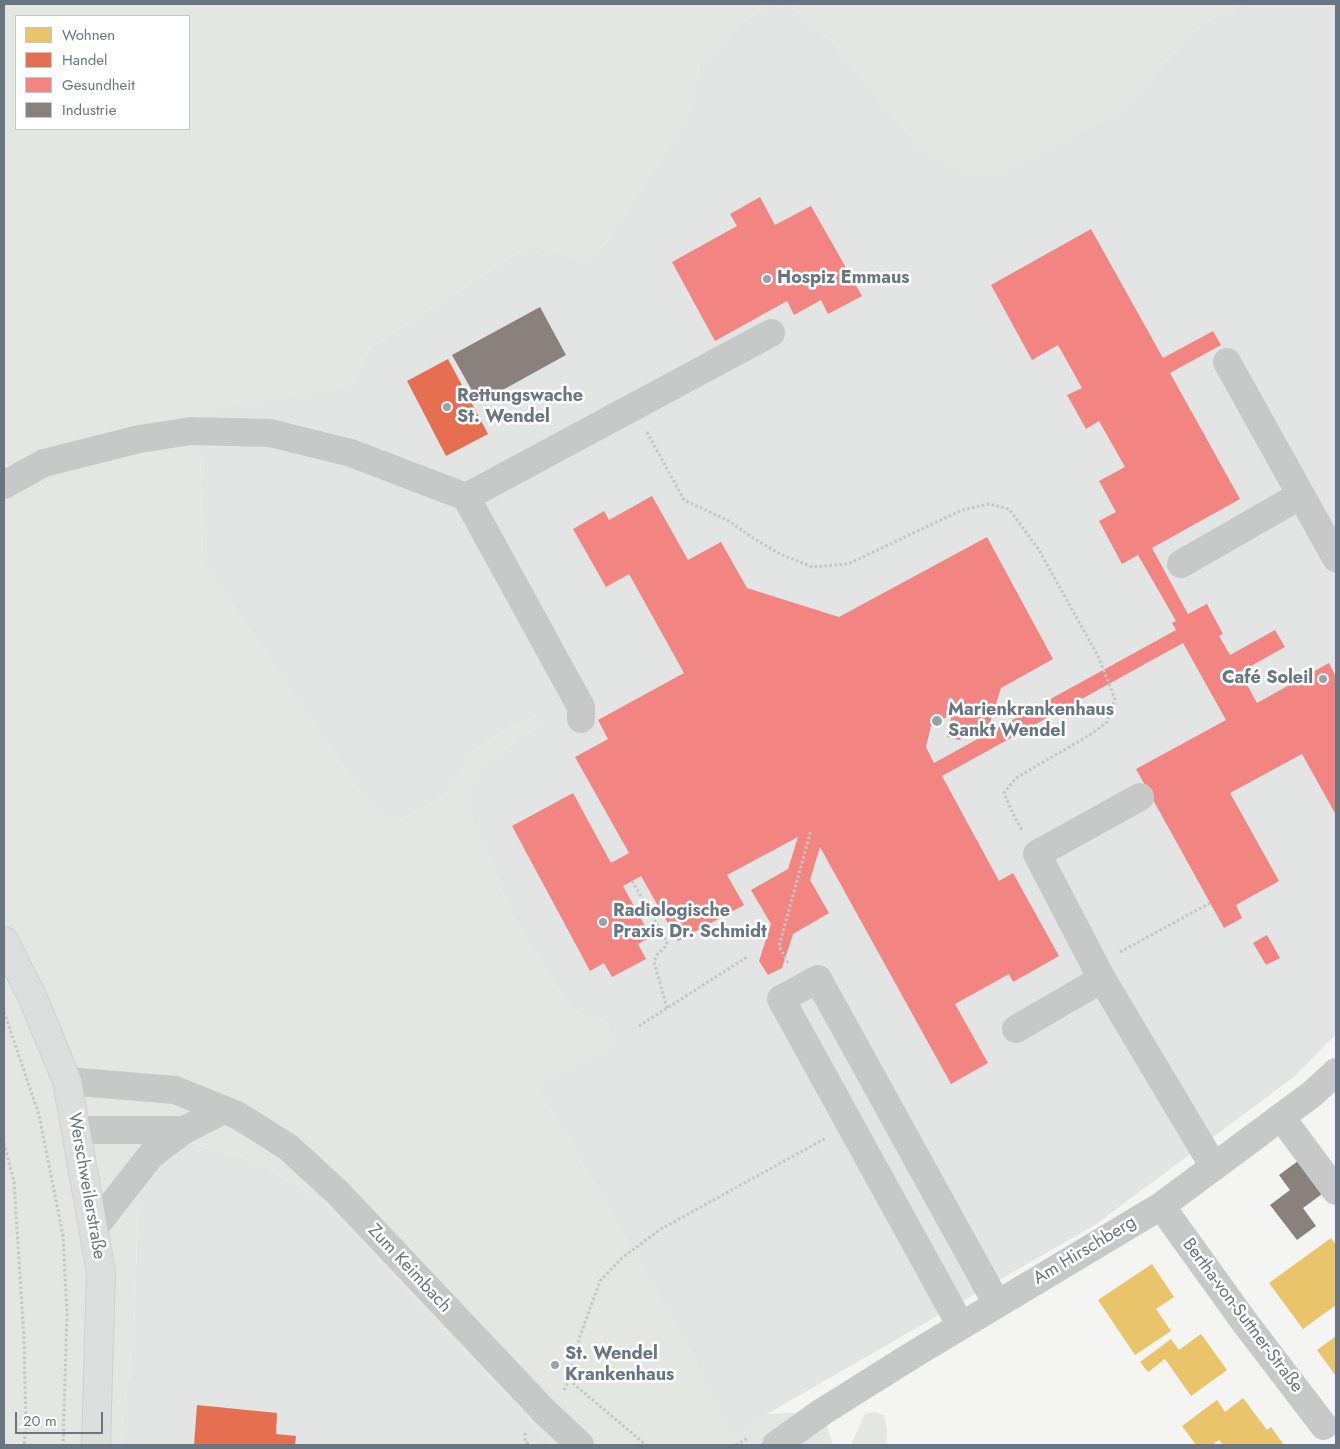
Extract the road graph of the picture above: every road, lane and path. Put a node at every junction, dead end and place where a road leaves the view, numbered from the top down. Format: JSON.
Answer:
{"nodes":[{"id":1,"x":771,"y":333,"type":"dead end"},
{"id":2,"x":1227,"y":362,"type":"dead end"},
{"id":3,"x":633,"y":407,"type":"junction"},
{"id":4,"x":4,"y":485,"type":"edge"},
{"id":5,"x":1301,"y":495,"type":"junction"},
{"id":6,"x":466,"y":497,"type":"junction"},
{"id":7,"x":1336,"y":558,"type":"edge"},
{"id":8,"x":1180,"y":564,"type":"dead end"},
{"id":9,"x":582,"y":719,"type":"dead end"},
{"id":10,"x":1140,"y":797,"type":"dead end"},
{"id":11,"x":1037,"y":854,"type":"junction"},
{"id":12,"x":632,"y":881,"type":"dead end"},
{"id":13,"x":1210,"y":903,"type":"dead end"},
{"id":14,"x":4,"y":941,"type":"edge"},
{"id":15,"x":747,"y":957,"type":"dead end"},
{"id":16,"x":1099,"y":972,"type":"junction"},
{"id":17,"x":667,"y":1008,"type":"junction"},
{"id":18,"x":4,"y":1012,"type":"edge"},
{"id":19,"x":639,"y":1026,"type":"dead end"},
{"id":20,"x":1016,"y":1029,"type":"dead end"},
{"id":21,"x":1336,"y":1072,"type":"edge"},
{"id":22,"x":67,"y":1081,"type":"junction"},
{"id":23,"x":224,"y":1110,"type":"junction"},
{"id":24,"x":1281,"y":1117,"type":"junction"},
{"id":25,"x":851,"y":1125,"type":"junction"},
{"id":26,"x":76,"y":1130,"type":"junction"},
{"id":27,"x":184,"y":1130,"type":"junction"},
{"id":28,"x":4,"y":1143,"type":"edge"},
{"id":29,"x":1214,"y":1167,"type":"junction"},
{"id":30,"x":1336,"y":1191,"type":"edge"},
{"id":31,"x":1161,"y":1206,"type":"junction"},
{"id":32,"x":94,"y":1228,"type":"junction"},
{"id":33,"x":997,"y":1304,"type":"junction"},
{"id":34,"x":961,"y":1326,"type":"junction"},
{"id":35,"x":569,"y":1380,"type":"junction"},
{"id":36,"x":544,"y":1411,"type":"junction"},
{"id":37,"x":822,"y":1412,"type":"junction"},
{"id":38,"x":1324,"y":1426,"type":"dead end"},
{"id":39,"x":24,"y":1445,"type":"edge"},
{"id":40,"x":63,"y":1445,"type":"edge"},
{"id":41,"x":96,"y":1445,"type":"edge"},
{"id":42,"x":530,"y":1445,"type":"edge"},
{"id":43,"x":580,"y":1445,"type":"edge"},
{"id":44,"x":646,"y":1445,"type":"edge"},
{"id":45,"x":776,"y":1445,"type":"edge"},
{"id":46,"x":812,"y":1445,"type":"edge"}],
"edges":[{"from":1,"to":3,"type":"street"},
{"from":2,"to":5,"type":"street"},
{"from":3,"to":6,"type":"street"},
{"from":3,"to":11,"type":"path"},
{"from":4,"to":6,"type":"street"},
{"from":5,"to":7,"type":"street"},
{"from":5,"to":8,"type":"street"},
{"from":6,"to":9,"type":"street"},
{"from":10,"to":11,"type":"street"},
{"from":11,"to":16,"type":"street"},
{"from":12,"to":17,"type":"path"},
{"from":13,"to":16,"type":"path"},
{"from":14,"to":22,"type":"main road","name":"Werschweilerstraße"},
{"from":15,"to":17,"type":"path"},
{"from":16,"to":20,"type":"street"},
{"from":16,"to":29,"type":"street"},
{"from":17,"to":19,"type":"path"},
{"from":18,"to":40,"type":"path"},
{"from":21,"to":24,"type":"street","name":"Am Hirschberg"},
{"from":22,"to":23,"type":"street","name":"Zum Keimbach"},
{"from":22,"to":26,"type":"main road","name":"Werschweilerstraße"},
{"from":23,"to":27,"type":"street"},
{"from":23,"to":36,"type":"street","name":"Zum Keimbach"},
{"from":24,"to":29,"type":"street","name":"Am Hirschberg"},
{"from":24,"to":30,"type":"street"},
{"from":25,"to":33,"type":"street"},
{"from":25,"to":34,"type":"street"},
{"from":25,"to":35,"type":"path"},
{"from":26,"to":27,"type":"street"},
{"from":26,"to":32,"type":"main road","name":"Werschweilerstraße"},
{"from":27,"to":32,"type":"street"},
{"from":28,"to":39,"type":"path"},
{"from":29,"to":31,"type":"street","name":"Am Hirschberg"},
{"from":31,"to":33,"type":"street","name":"Am Hirschberg"},
{"from":31,"to":38,"type":"street","name":"Bertha-von-Suttner-Straße"},
{"from":32,"to":41,"type":"main road","name":"Werschweilerstraße"},
{"from":33,"to":34,"type":"street","name":"Am Hirschberg"},
{"from":34,"to":37,"type":"street","name":"Am Hirschberg"},
{"from":35,"to":36,"type":"path"},
{"from":35,"to":44,"type":"path"},
{"from":36,"to":42,"type":"path"},
{"from":36,"to":43,"type":"street","name":"Zum Keimbach"},
{"from":37,"to":45,"type":"street","name":"Am Hirschberg"},
{"from":37,"to":46,"type":"street"}]}
